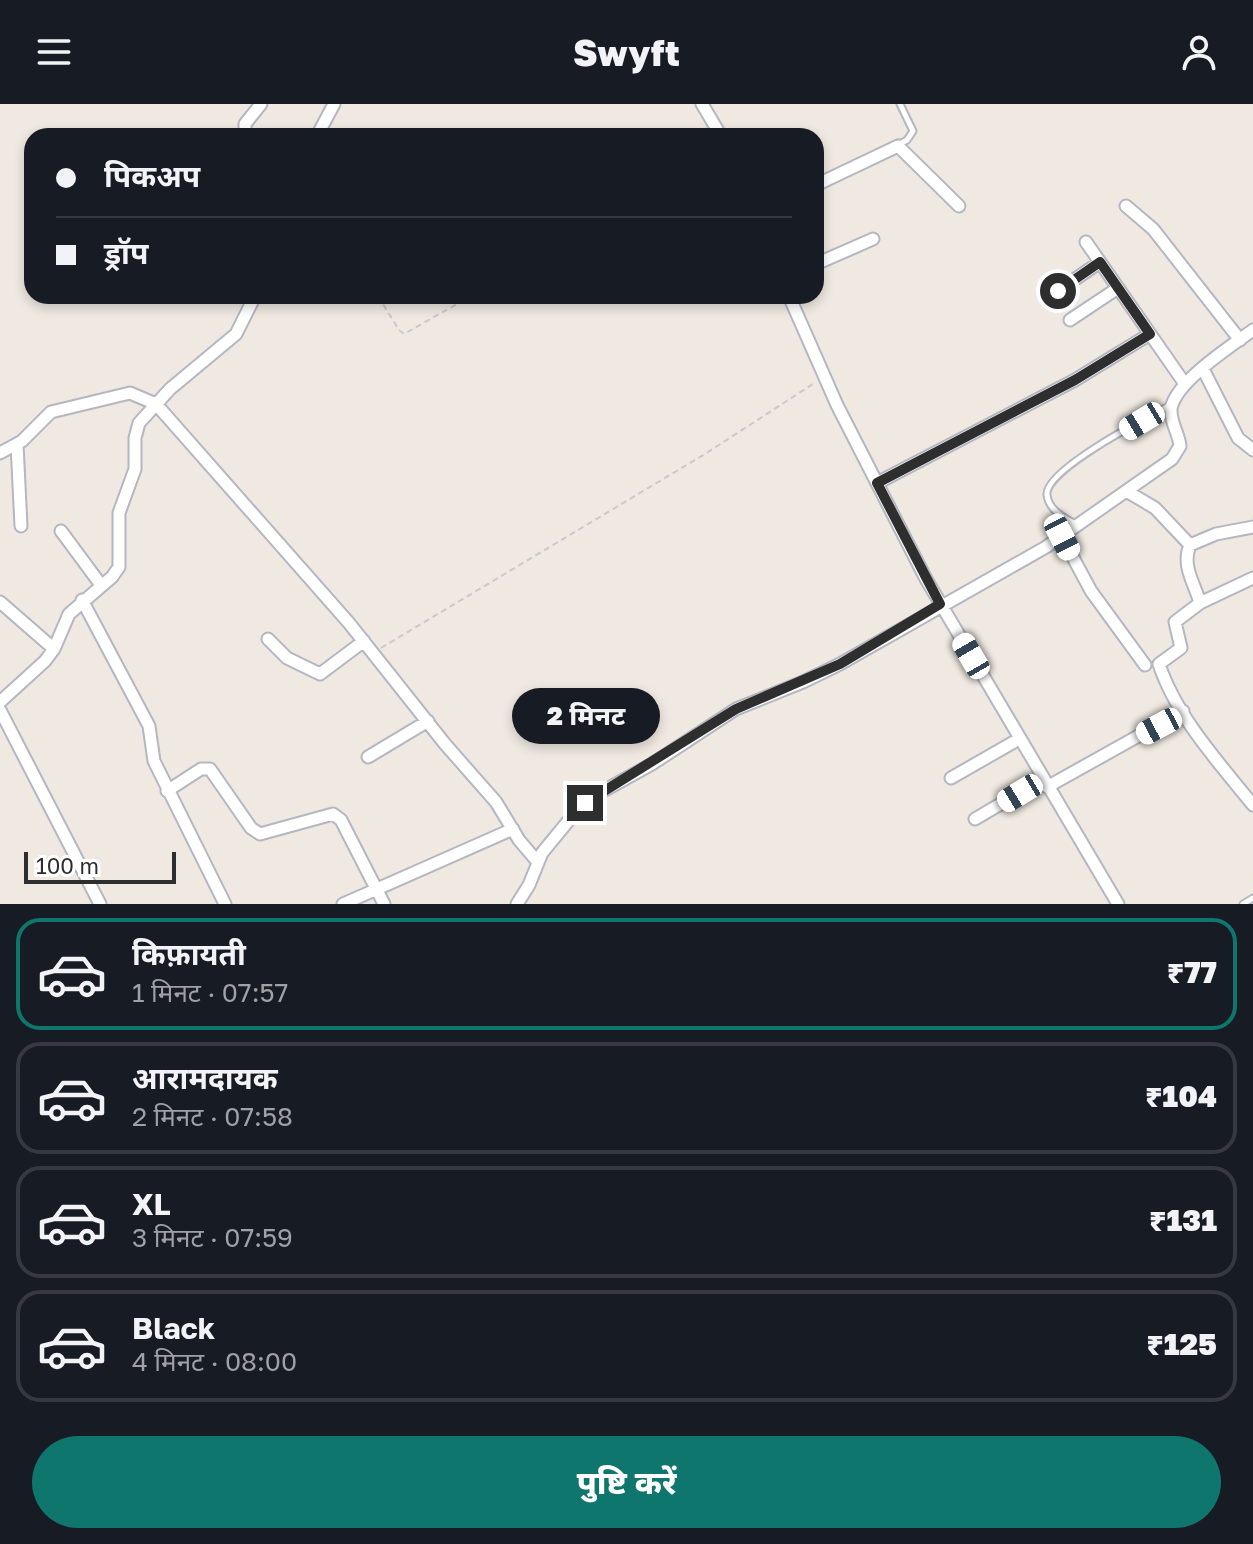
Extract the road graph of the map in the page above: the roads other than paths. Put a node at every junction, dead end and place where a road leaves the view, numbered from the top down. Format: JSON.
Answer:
{"nodes":[{"id":1,"x":261,"y":104,"type":"edge"},
{"id":2,"x":334,"y":104,"type":"edge"},
{"id":3,"x":702,"y":104,"type":"edge"},
{"id":4,"x":900,"y":104,"type":"edge"},
{"id":5,"x":245,"y":128,"type":"edge"},
{"id":6,"x":321,"y":128,"type":"edge"},
{"id":7,"x":716,"y":128,"type":"edge"},
{"id":8,"x":898,"y":146,"type":"junction"},
{"id":9,"x":824,"y":181,"type":"edge"},
{"id":10,"x":959,"y":206,"type":"dead end"},
{"id":11,"x":1126,"y":206,"type":"dead end"},
{"id":12,"x":873,"y":239,"type":"dead end"},
{"id":13,"x":1086,"y":242,"type":"dead end"},
{"id":14,"x":824,"y":260,"type":"edge"},
{"id":15,"x":1100,"y":262,"type":"junction"},
{"id":16,"x":1118,"y":288,"type":"junction"},
{"id":17,"x":1058,"y":291,"type":"dead end"},
{"id":18,"x":251,"y":304,"type":"edge"},
{"id":19,"x":792,"y":304,"type":"edge"},
{"id":20,"x":1070,"y":320,"type":"dead end"},
{"id":21,"x":1253,"y":330,"type":"edge"},
{"id":22,"x":1150,"y":334,"type":"junction"},
{"id":23,"x":1240,"y":340,"type":"junction"},
{"id":24,"x":1203,"y":369,"type":"junction"},
{"id":25,"x":1185,"y":384,"type":"junction"},
{"id":26,"x":156,"y":404,"type":"junction"},
{"id":27,"x":1172,"y":405,"type":"junction"},
{"id":28,"x":17,"y":444,"type":"junction"},
{"id":29,"x":1253,"y":450,"type":"edge"},
{"id":30,"x":0,"y":453,"type":"edge"},
{"id":31,"x":877,"y":483,"type":"junction"},
{"id":32,"x":1128,"y":492,"type":"junction"},
{"id":33,"x":21,"y":526,"type":"dead end"},
{"id":34,"x":1078,"y":526,"type":"junction"},
{"id":35,"x":1253,"y":527,"type":"edge"},
{"id":36,"x":61,"y":531,"type":"dead end"},
{"id":37,"x":1062,"y":537,"type":"junction"},
{"id":38,"x":1190,"y":545,"type":"junction"},
{"id":39,"x":1253,"y":578,"type":"edge"},
{"id":40,"x":101,"y":585,"type":"junction"},
{"id":41,"x":82,"y":600,"type":"junction"},
{"id":42,"x":0,"y":602,"type":"edge"},
{"id":43,"x":1200,"y":603,"type":"junction"},
{"id":44,"x":940,"y":604,"type":"junction"},
{"id":45,"x":268,"y":639,"type":"dead end"},
{"id":46,"x":364,"y":641,"type":"junction"},
{"id":47,"x":54,"y":649,"type":"junction"},
{"id":48,"x":1145,"y":665,"type":"dead end"},
{"id":49,"x":0,"y":702,"type":"edge"},
{"id":50,"x":0,"y":710,"type":"edge"},
{"id":51,"x":1183,"y":711,"type":"junction"},
{"id":52,"x":428,"y":721,"type":"junction"},
{"id":53,"x":1019,"y":739,"type":"junction"},
{"id":54,"x":368,"y":757,"type":"dead end"},
{"id":55,"x":951,"y":778,"type":"dead end"},
{"id":56,"x":1045,"y":783,"type":"junction"},
{"id":57,"x":167,"y":791,"type":"junction"},
{"id":58,"x":1253,"y":805,"type":"edge"},
{"id":59,"x":975,"y":819,"type":"dead end"},
{"id":60,"x":513,"y":829,"type":"junction"},
{"id":61,"x":536,"y":860,"type":"junction"},
{"id":62,"x":377,"y":889,"type":"junction"},
{"id":63,"x":1253,"y":898,"type":"edge"},
{"id":64,"x":100,"y":904,"type":"edge"},
{"id":65,"x":225,"y":904,"type":"edge"},
{"id":66,"x":343,"y":904,"type":"edge"},
{"id":67,"x":384,"y":904,"type":"edge"},
{"id":68,"x":517,"y":904,"type":"edge"},
{"id":69,"x":1118,"y":904,"type":"edge"},
{"id":70,"x":1243,"y":904,"type":"edge"}],
"edges":[{"from":1,"to":5,"type":"street"},
{"from":2,"to":6,"type":"street"},
{"from":3,"to":7,"type":"street"},
{"from":4,"to":8,"type":"lane"},
{"from":8,"to":9,"type":"street"},
{"from":8,"to":10,"type":"street"},
{"from":11,"to":23,"type":"street"},
{"from":12,"to":14,"type":"street"},
{"from":13,"to":15,"type":"street"},
{"from":15,"to":16,"type":"street"},
{"from":15,"to":17,"type":"street"},
{"from":16,"to":20,"type":"street"},
{"from":16,"to":22,"type":"street"},
{"from":18,"to":26,"type":"street"},
{"from":19,"to":31,"type":"street"},
{"from":21,"to":23,"type":"street"},
{"from":22,"to":25,"type":"street"},
{"from":22,"to":31,"type":"street"},
{"from":23,"to":24,"type":"street"},
{"from":24,"to":25,"type":"street"},
{"from":24,"to":29,"type":"street"},
{"from":25,"to":27,"type":"street"},
{"from":26,"to":28,"type":"street"},
{"from":26,"to":40,"type":"street"},
{"from":26,"to":46,"type":"street"},
{"from":27,"to":32,"type":"street"},
{"from":27,"to":34,"type":"lane"},
{"from":28,"to":30,"type":"street"},
{"from":28,"to":33,"type":"street"},
{"from":31,"to":44,"type":"street"},
{"from":32,"to":34,"type":"street"},
{"from":32,"to":38,"type":"street"},
{"from":34,"to":37,"type":"street"},
{"from":35,"to":38,"type":"street"},
{"from":36,"to":40,"type":"street"},
{"from":37,"to":44,"type":"street"},
{"from":37,"to":48,"type":"street"},
{"from":38,"to":43,"type":"street"},
{"from":39,"to":43,"type":"street"},
{"from":40,"to":41,"type":"street"},
{"from":41,"to":47,"type":"street"},
{"from":41,"to":57,"type":"street"},
{"from":42,"to":47,"type":"street"},
{"from":43,"to":51,"type":"street"},
{"from":44,"to":53,"type":"street"},
{"from":44,"to":61,"type":"street"},
{"from":45,"to":46,"type":"street"},
{"from":46,"to":52,"type":"street"},
{"from":47,"to":49,"type":"street"},
{"from":50,"to":64,"type":"street"},
{"from":51,"to":56,"type":"street"},
{"from":51,"to":58,"type":"street"},
{"from":52,"to":54,"type":"street"},
{"from":52,"to":60,"type":"street"},
{"from":53,"to":55,"type":"street"},
{"from":53,"to":56,"type":"street"},
{"from":56,"to":59,"type":"street"},
{"from":56,"to":69,"type":"street"},
{"from":57,"to":62,"type":"street"},
{"from":57,"to":65,"type":"street"},
{"from":60,"to":61,"type":"street"},
{"from":60,"to":62,"type":"street"},
{"from":61,"to":68,"type":"street"},
{"from":62,"to":66,"type":"street"},
{"from":62,"to":67,"type":"street"},
{"from":63,"to":70,"type":"lane"}]}
